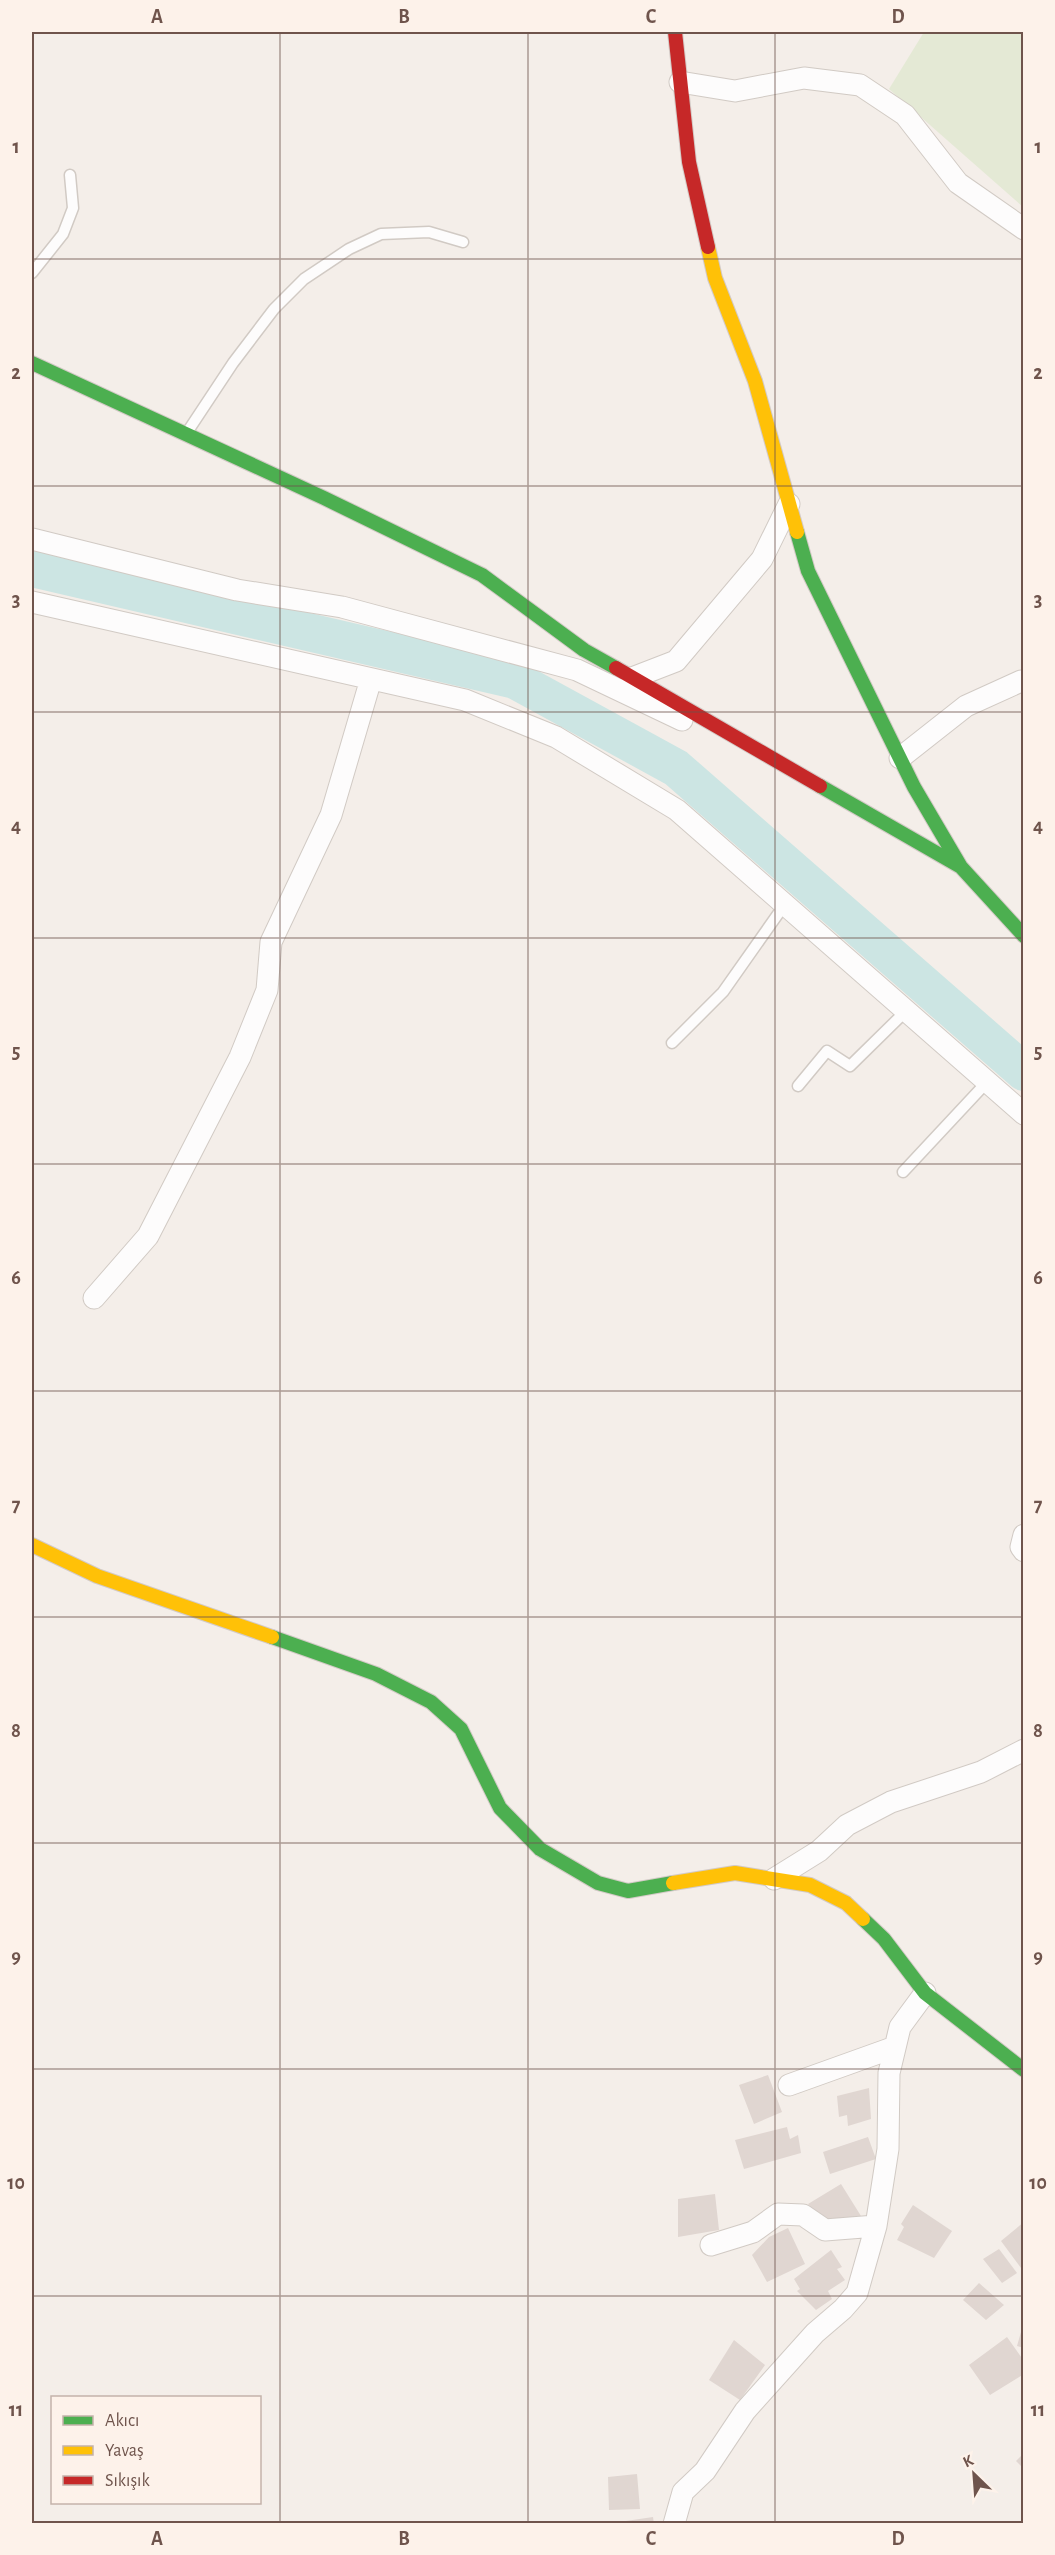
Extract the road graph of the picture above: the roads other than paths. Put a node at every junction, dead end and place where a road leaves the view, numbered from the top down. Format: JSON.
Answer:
{"nodes":[{"id":1,"x":675,"y":32,"type":"edge"},
{"id":2,"x":680,"y":82,"type":"junction"},
{"id":3,"x":70,"y":175,"type":"dead end"},
{"id":4,"x":1023,"y":229,"type":"edge"},
{"id":5,"x":463,"y":242,"type":"dead end"},
{"id":6,"x":32,"y":273,"type":"edge"},
{"id":7,"x":32,"y":363,"type":"edge"},
{"id":8,"x":186,"y":435,"type":"junction"},
{"id":9,"x":789,"y":504,"type":"junction"},
{"id":10,"x":32,"y":539,"type":"edge"},
{"id":11,"x":32,"y":602,"type":"edge"},
{"id":12,"x":632,"y":678,"type":"junction"},
{"id":13,"x":370,"y":679,"type":"junction"},
{"id":14,"x":1021,"y":681,"type":"dead end"},
{"id":15,"x":737,"y":739,"type":"junction"},
{"id":16,"x":900,"y":758,"type":"junction"},
{"id":17,"x":961,"y":867,"type":"junction"},
{"id":18,"x":785,"y":904,"type":"junction"},
{"id":19,"x":1023,"y":936,"type":"edge"},
{"id":20,"x":907,"y":1010,"type":"junction"},
{"id":21,"x":672,"y":1043,"type":"dead end"},
{"id":22,"x":987,"y":1082,"type":"junction"},
{"id":23,"x":798,"y":1086,"type":"dead end"},
{"id":24,"x":1023,"y":1114,"type":"edge"},
{"id":25,"x":903,"y":1172,"type":"dead end"},
{"id":26,"x":94,"y":1298,"type":"dead end"},
{"id":27,"x":1023,"y":1535,"type":"edge"},
{"id":28,"x":32,"y":1545,"type":"edge"},
{"id":29,"x":1023,"y":1551,"type":"edge"},
{"id":30,"x":1023,"y":1750,"type":"edge"},
{"id":31,"x":774,"y":1879,"type":"junction"},
{"id":32,"x":925,"y":1993,"type":"junction"},
{"id":33,"x":895,"y":2047,"type":"junction"},
{"id":34,"x":1023,"y":2070,"type":"edge"},
{"id":35,"x":789,"y":2085,"type":"dead end"},
{"id":36,"x":876,"y":2226,"type":"junction"},
{"id":37,"x":711,"y":2245,"type":"dead end"},
{"id":38,"x":674,"y":2523,"type":"edge"}],
"edges":[{"from":1,"to":2,"type":"street"},
{"from":2,"to":4,"type":"street"},
{"from":2,"to":9,"type":"street"},
{"from":3,"to":6,"type":"lane"},
{"from":5,"to":8,"type":"lane"},
{"from":7,"to":8,"type":"street"},
{"from":8,"to":12,"type":"street"},
{"from":9,"to":12,"type":"street"},
{"from":9,"to":16,"type":"street"},
{"from":10,"to":15,"type":"street"},
{"from":11,"to":13,"type":"street"},
{"from":12,"to":15,"type":"street"},
{"from":13,"to":18,"type":"street"},
{"from":13,"to":26,"type":"street"},
{"from":14,"to":16,"type":"street"},
{"from":15,"to":17,"type":"street"},
{"from":16,"to":17,"type":"street"},
{"from":17,"to":19,"type":"street"},
{"from":18,"to":20,"type":"street"},
{"from":18,"to":21,"type":"lane"},
{"from":20,"to":22,"type":"street"},
{"from":20,"to":23,"type":"lane"},
{"from":22,"to":24,"type":"street"},
{"from":22,"to":25,"type":"lane"},
{"from":27,"to":29,"type":"street"},
{"from":28,"to":31,"type":"street"},
{"from":30,"to":31,"type":"street"},
{"from":31,"to":32,"type":"street"},
{"from":32,"to":33,"type":"street"},
{"from":32,"to":34,"type":"street"},
{"from":33,"to":35,"type":"street"},
{"from":33,"to":36,"type":"street"},
{"from":36,"to":37,"type":"street"},
{"from":36,"to":38,"type":"street"}]}
